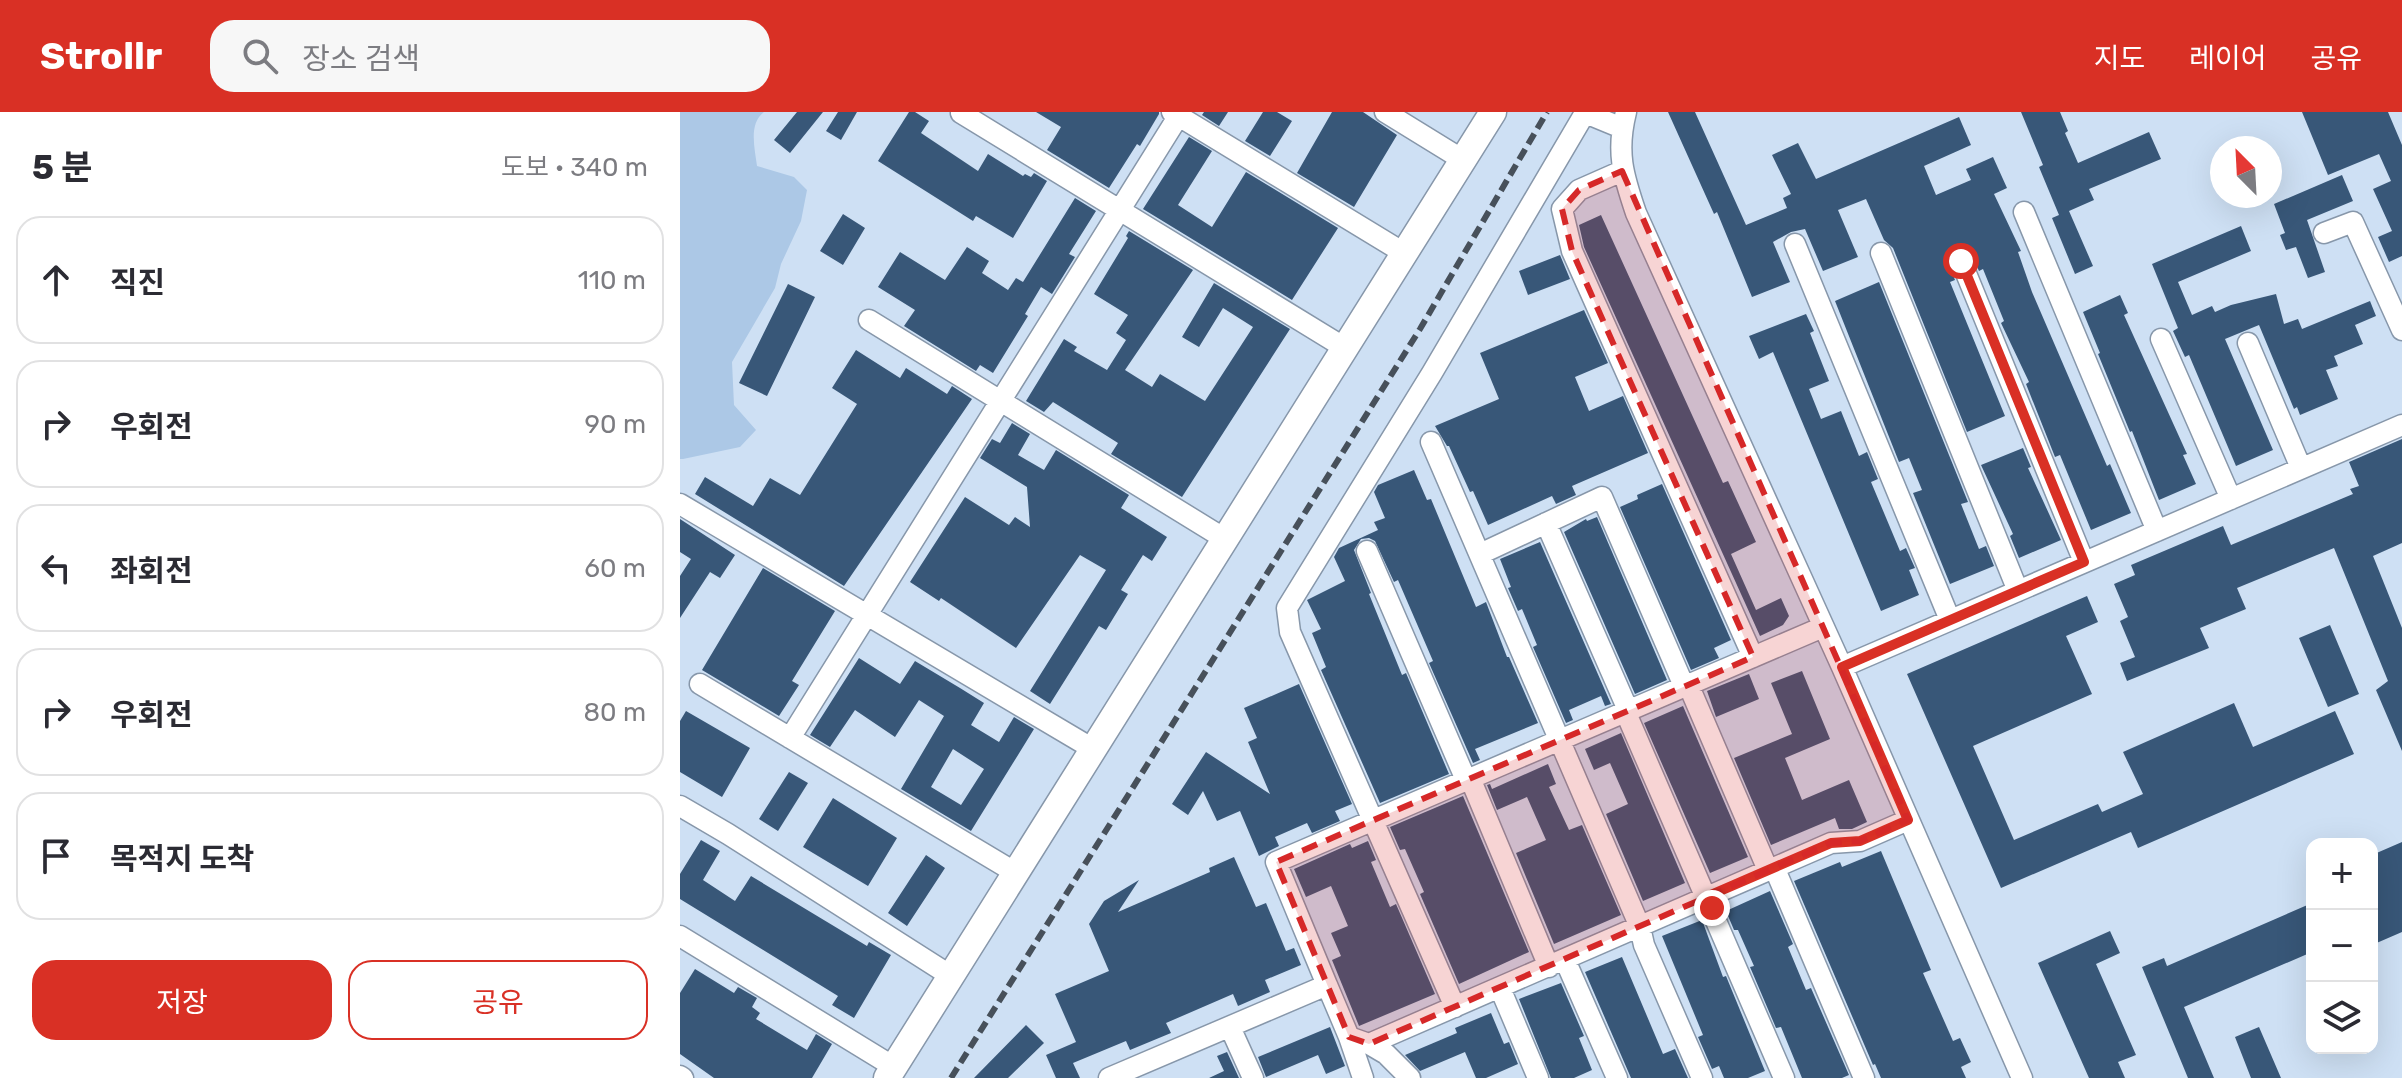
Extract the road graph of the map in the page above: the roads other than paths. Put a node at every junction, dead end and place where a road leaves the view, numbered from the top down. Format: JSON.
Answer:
{"nodes":[{"id":1,"x":1385,"y":112,"type":"edge"},
{"id":2,"x":1493,"y":112,"type":"edge"},
{"id":3,"x":961,"y":113,"type":"edge"},
{"id":4,"x":1177,"y":113,"type":"edge"},
{"id":5,"x":1624,"y":120,"type":"edge"},
{"id":6,"x":1463,"y":160,"type":"junction"},
{"id":7,"x":1622,"y":171,"type":"junction"},
{"id":8,"x":1120,"y":211,"type":"junction"},
{"id":9,"x":2024,"y":212,"type":"dead end"},
{"id":10,"x":2324,"y":233,"type":"dead end"},
{"id":11,"x":1795,"y":244,"type":"dead end"},
{"id":12,"x":1404,"y":253,"type":"junction"},
{"id":13,"x":1881,"y":253,"type":"dead end"},
{"id":14,"x":1961,"y":261,"type":"dead end"},
{"id":15,"x":869,"y":320,"type":"dead end"},
{"id":16,"x":2402,"y":330,"type":"edge"},
{"id":17,"x":2161,"y":339,"type":"dead end"},
{"id":18,"x":2248,"y":343,"type":"dead end"},
{"id":19,"x":1345,"y":348,"type":"junction"},
{"id":20,"x":1002,"y":402,"type":"junction"},
{"id":21,"x":2402,"y":425,"type":"edge"},
{"id":22,"x":1431,"y":442,"type":"dead end"},
{"id":23,"x":2301,"y":468,"type":"junction"},
{"id":24,"x":2231,"y":499,"type":"junction"},
{"id":25,"x":680,"y":504,"type":"edge"},
{"id":26,"x":1546,"y":523,"type":"junction"},
{"id":27,"x":2157,"y":531,"type":"junction"},
{"id":28,"x":1225,"y":539,"type":"junction"},
{"id":29,"x":1367,"y":551,"type":"dead end"},
{"id":30,"x":1480,"y":554,"type":"junction"},
{"id":31,"x":2084,"y":562,"type":"junction"},
{"id":32,"x":2018,"y":591,"type":"junction"},
{"id":33,"x":867,"y":616,"type":"junction"},
{"id":34,"x":1950,"y":620,"type":"junction"},
{"id":35,"x":1823,"y":627,"type":"junction"},
{"id":36,"x":1753,"y":657,"type":"junction"},
{"id":37,"x":1842,"y":667,"type":"junction"},
{"id":38,"x":700,"y":684,"type":"dead end"},
{"id":39,"x":1686,"y":685,"type":"junction"},
{"id":40,"x":1628,"y":710,"type":"junction"},
{"id":41,"x":790,"y":738,"type":"junction"},
{"id":42,"x":1559,"y":740,"type":"junction"},
{"id":43,"x":1093,"y":749,"type":"junction"},
{"id":44,"x":1468,"y":779,"type":"junction"},
{"id":45,"x":680,"y":806,"type":"edge"},
{"id":46,"x":1372,"y":820,"type":"junction"},
{"id":47,"x":1908,"y":820,"type":"junction"},
{"id":48,"x":1771,"y":869,"type":"junction"},
{"id":49,"x":1016,"y":873,"type":"junction"},
{"id":50,"x":1706,"y":897,"type":"junction"},
{"id":51,"x":1640,"y":927,"type":"junction"},
{"id":52,"x":680,"y":936,"type":"edge"},
{"id":53,"x":1557,"y":963,"type":"junction"},
{"id":54,"x":951,"y":976,"type":"junction"},
{"id":55,"x":1327,"y":985,"type":"junction"},
{"id":56,"x":1500,"y":988,"type":"junction"},
{"id":57,"x":1455,"y":1007,"type":"junction"},
{"id":58,"x":1230,"y":1027,"type":"junction"},
{"id":59,"x":1349,"y":1037,"type":"junction"},
{"id":60,"x":1369,"y":1044,"type":"junction"},
{"id":61,"x":891,"y":1073,"type":"edge"},
{"id":62,"x":1109,"y":1078,"type":"edge"},
{"id":63,"x":1253,"y":1078,"type":"edge"},
{"id":64,"x":1363,"y":1078,"type":"edge"},
{"id":65,"x":1410,"y":1078,"type":"edge"},
{"id":66,"x":1538,"y":1078,"type":"edge"},
{"id":67,"x":1617,"y":1078,"type":"edge"},
{"id":68,"x":1702,"y":1078,"type":"edge"},
{"id":69,"x":1784,"y":1078,"type":"edge"},
{"id":70,"x":1864,"y":1078,"type":"edge"},
{"id":71,"x":2022,"y":1078,"type":"edge"}],
"edges":[{"from":1,"to":6,"type":"street"},
{"from":2,"to":6,"type":"main road"},
{"from":3,"to":8,"type":"street"},
{"from":4,"to":8,"type":"street"},
{"from":4,"to":12,"type":"street"},
{"from":5,"to":7,"type":"street"},
{"from":5,"to":46,"type":"street"},
{"from":6,"to":12,"type":"main road"},
{"from":7,"to":35,"type":"street"},
{"from":7,"to":36,"type":"street"},
{"from":8,"to":19,"type":"street"},
{"from":8,"to":20,"type":"street"},
{"from":9,"to":27,"type":"street"},
{"from":10,"to":16,"type":"street"},
{"from":11,"to":34,"type":"street"},
{"from":12,"to":19,"type":"main road"},
{"from":13,"to":32,"type":"street"},
{"from":14,"to":31,"type":"street"},
{"from":15,"to":20,"type":"street"},
{"from":17,"to":24,"type":"street"},
{"from":18,"to":23,"type":"street"},
{"from":19,"to":28,"type":"main road"},
{"from":20,"to":28,"type":"street"},
{"from":20,"to":33,"type":"street"},
{"from":21,"to":23,"type":"street"},
{"from":22,"to":30,"type":"street"},
{"from":23,"to":24,"type":"street"},
{"from":24,"to":27,"type":"street"},
{"from":25,"to":33,"type":"street"},
{"from":26,"to":30,"type":"street"},
{"from":26,"to":39,"type":"street"},
{"from":26,"to":40,"type":"street"},
{"from":27,"to":31,"type":"street"},
{"from":28,"to":43,"type":"main road"},
{"from":29,"to":44,"type":"street"},
{"from":30,"to":42,"type":"street"},
{"from":31,"to":32,"type":"street"},
{"from":32,"to":34,"type":"street"},
{"from":33,"to":41,"type":"street"},
{"from":33,"to":43,"type":"street"},
{"from":34,"to":37,"type":"street"},
{"from":35,"to":36,"type":"street"},
{"from":35,"to":37,"type":"street"},
{"from":36,"to":39,"type":"street"},
{"from":37,"to":47,"type":"street"},
{"from":38,"to":41,"type":"street"},
{"from":39,"to":40,"type":"street"},
{"from":39,"to":48,"type":"street"},
{"from":40,"to":42,"type":"street"},
{"from":40,"to":50,"type":"street"},
{"from":41,"to":49,"type":"street"},
{"from":42,"to":44,"type":"street"},
{"from":42,"to":51,"type":"street"},
{"from":43,"to":49,"type":"main road"},
{"from":44,"to":46,"type":"street"},
{"from":44,"to":53,"type":"street"},
{"from":45,"to":54,"type":"street"},
{"from":46,"to":55,"type":"street"},
{"from":46,"to":57,"type":"street"},
{"from":47,"to":48,"type":"street"},
{"from":47,"to":71,"type":"street"},
{"from":48,"to":50,"type":"street"},
{"from":48,"to":70,"type":"street"},
{"from":49,"to":54,"type":"main road"},
{"from":50,"to":51,"type":"street"},
{"from":50,"to":69,"type":"street"},
{"from":51,"to":53,"type":"street"},
{"from":51,"to":68,"type":"street"},
{"from":52,"to":61,"type":"street"},
{"from":53,"to":56,"type":"street"},
{"from":53,"to":67,"type":"street"},
{"from":54,"to":61,"type":"main road"},
{"from":55,"to":58,"type":"street"},
{"from":55,"to":59,"type":"street"},
{"from":56,"to":57,"type":"street"},
{"from":56,"to":66,"type":"street"},
{"from":57,"to":60,"type":"street"},
{"from":58,"to":62,"type":"street"},
{"from":58,"to":63,"type":"street"},
{"from":59,"to":60,"type":"street"},
{"from":59,"to":64,"type":"street"},
{"from":60,"to":65,"type":"street"}]}
